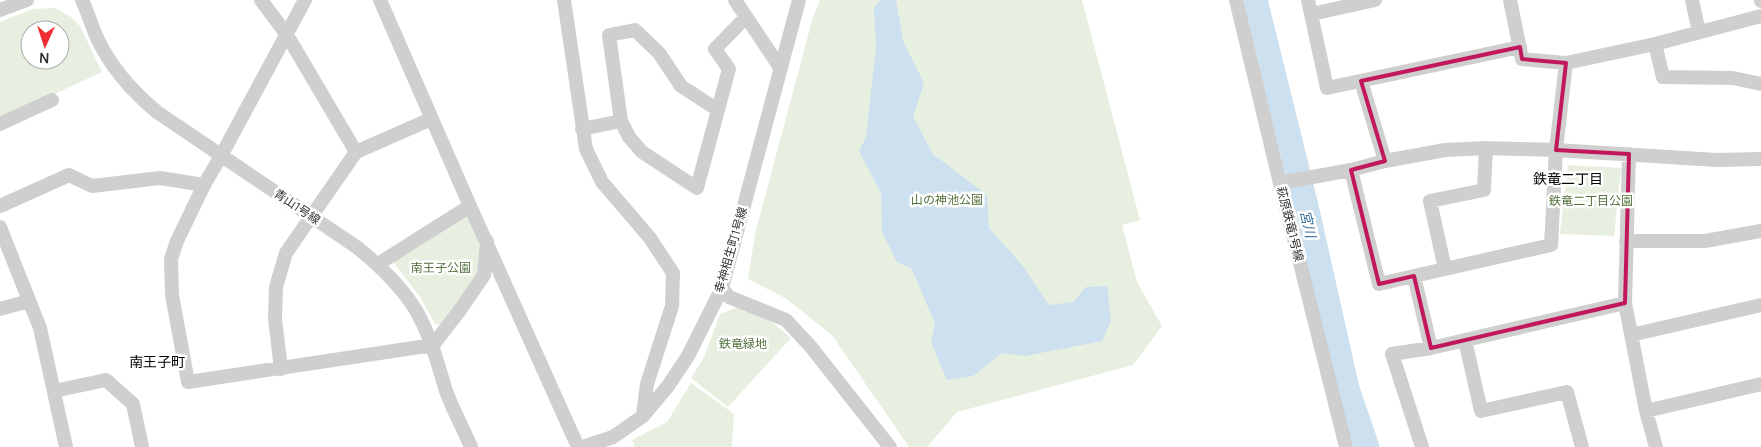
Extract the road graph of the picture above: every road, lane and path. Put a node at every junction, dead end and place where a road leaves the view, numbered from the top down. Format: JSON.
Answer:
{"nodes":[{"id":1,"x":27,"y":0,"type":"edge"},
{"id":2,"x":82,"y":0,"type":"edge"},
{"id":3,"x":261,"y":0,"type":"edge"},
{"id":4,"x":305,"y":0,"type":"edge"},
{"id":5,"x":380,"y":0,"type":"edge"},
{"id":6,"x":564,"y":0,"type":"edge"},
{"id":7,"x":735,"y":0,"type":"edge"},
{"id":8,"x":799,"y":0,"type":"edge"},
{"id":9,"x":1236,"y":0,"type":"edge"},
{"id":10,"x":1308,"y":0,"type":"edge"},
{"id":11,"x":1375,"y":0,"type":"edge"},
{"id":12,"x":1692,"y":0,"type":"edge"},
{"id":13,"x":1513,"y":1,"type":"edge"},
{"id":14,"x":0,"y":10,"type":"edge"},
{"id":15,"x":1312,"y":14,"type":"junction"},
{"id":16,"x":1761,"y":16,"type":"edge"},
{"id":17,"x":746,"y":17,"type":"junction"},
{"id":18,"x":1699,"y":32,"type":"junction"},
{"id":19,"x":286,"y":35,"type":"junction"},
{"id":20,"x":1655,"y":44,"type":"junction"},
{"id":21,"x":1520,"y":47,"type":"junction"},
{"id":22,"x":1566,"y":64,"type":"junction"},
{"id":23,"x":781,"y":69,"type":"junction"},
{"id":24,"x":1361,"y":81,"type":"junction"},
{"id":25,"x":1761,"y":84,"type":"edge"},
{"id":26,"x":52,"y":100,"type":"dead end"},
{"id":27,"x":718,"y":110,"type":"junction"},
{"id":28,"x":431,"y":119,"type":"junction"},
{"id":29,"x":621,"y":121,"type":"junction"},
{"id":30,"x":0,"y":124,"type":"edge"},
{"id":31,"x":582,"y":130,"type":"junction"},
{"id":32,"x":1486,"y":148,"type":"junction"},
{"id":33,"x":1556,"y":150,"type":"junction"},
{"id":34,"x":356,"y":152,"type":"junction"},
{"id":35,"x":1629,"y":154,"type":"junction"},
{"id":36,"x":222,"y":156,"type":"junction"},
{"id":37,"x":1761,"y":159,"type":"edge"},
{"id":38,"x":1385,"y":161,"type":"junction"},
{"id":39,"x":1351,"y":170,"type":"junction"},
{"id":40,"x":1283,"y":182,"type":"junction"},
{"id":41,"x":204,"y":185,"type":"junction"},
{"id":42,"x":0,"y":206,"type":"edge"},
{"id":43,"x":470,"y":206,"type":"junction"},
{"id":44,"x":310,"y":216,"type":"junction"},
{"id":45,"x":0,"y":227,"type":"edge"},
{"id":46,"x":1761,"y":231,"type":"edge"},
{"id":47,"x":487,"y":241,"type":"junction"},
{"id":48,"x":1626,"y":241,"type":"junction"},
{"id":49,"x":378,"y":264,"type":"junction"},
{"id":50,"x":1444,"y":268,"type":"junction"},
{"id":51,"x":1414,"y":276,"type":"junction"},
{"id":52,"x":722,"y":288,"type":"junction"},
{"id":53,"x":29,"y":301,"type":"junction"},
{"id":54,"x":1625,"y":303,"type":"junction"},
{"id":55,"x":1761,"y":305,"type":"edge"},
{"id":56,"x":0,"y":309,"type":"edge"},
{"id":57,"x":1631,"y":335,"type":"junction"},
{"id":58,"x":1465,"y":340,"type":"junction"},
{"id":59,"x":433,"y":345,"type":"junction"},
{"id":60,"x":1430,"y":348,"type":"junction"},
{"id":61,"x":281,"y":369,"type":"junction"},
{"id":62,"x":1761,"y":384,"type":"edge"},
{"id":63,"x":54,"y":391,"type":"junction"},
{"id":64,"x":1646,"y":411,"type":"junction"},
{"id":65,"x":643,"y":416,"type":"junction"},
{"id":66,"x":1653,"y":446,"type":"edge"},
{"id":67,"x":66,"y":447,"type":"edge"},
{"id":68,"x":142,"y":447,"type":"edge"},
{"id":69,"x":471,"y":447,"type":"edge"},
{"id":70,"x":578,"y":447,"type":"edge"},
{"id":71,"x":583,"y":447,"type":"edge"},
{"id":72,"x":890,"y":447,"type":"edge"},
{"id":73,"x":1346,"y":447,"type":"edge"},
{"id":74,"x":1422,"y":447,"type":"edge"},
{"id":75,"x":1582,"y":447,"type":"edge"}],
"edges":[{"from":1,"to":14,"type":"street"},
{"from":2,"to":36,"type":"street","name":"青山1号線"},
{"from":3,"to":19,"type":"street"},
{"from":4,"to":19,"type":"street"},
{"from":5,"to":28,"type":"street"},
{"from":6,"to":31,"type":"street"},
{"from":7,"to":17,"type":"street"},
{"from":8,"to":23,"type":"street","name":"幸神相生町1号線"},
{"from":9,"to":40,"type":"street","name":"萩原鉄竜1号線"},
{"from":10,"to":15,"type":"street"},
{"from":11,"to":15,"type":"street"},
{"from":12,"to":18,"type":"street"},
{"from":13,"to":21,"type":"street"},
{"from":15,"to":24,"type":"street"},
{"from":16,"to":18,"type":"street"},
{"from":17,"to":23,"type":"street"},
{"from":17,"to":27,"type":"street"},
{"from":18,"to":20,"type":"street"},
{"from":19,"to":34,"type":"street"},
{"from":19,"to":36,"type":"street"},
{"from":20,"to":22,"type":"street"},
{"from":20,"to":25,"type":"street"},
{"from":21,"to":22,"type":"street"},
{"from":21,"to":24,"type":"street"},
{"from":22,"to":33,"type":"street"},
{"from":23,"to":52,"type":"street","name":"幸神相生町1号線"},
{"from":24,"to":38,"type":"street"},
{"from":26,"to":30,"type":"street"},
{"from":27,"to":29,"type":"street"},
{"from":27,"to":29,"type":"street"},
{"from":28,"to":34,"type":"street"},
{"from":28,"to":43,"type":"street"},
{"from":29,"to":31,"type":"street"},
{"from":31,"to":65,"type":"street"},
{"from":32,"to":33,"type":"street"},
{"from":32,"to":38,"type":"street"},
{"from":32,"to":50,"type":"street"},
{"from":33,"to":35,"type":"street"},
{"from":33,"to":50,"type":"street"},
{"from":34,"to":44,"type":"street"},
{"from":35,"to":37,"type":"street"},
{"from":35,"to":48,"type":"street"},
{"from":36,"to":41,"type":"street"},
{"from":36,"to":44,"type":"street","name":"青山1号線"},
{"from":38,"to":39,"type":"street"},
{"from":39,"to":40,"type":"street"},
{"from":39,"to":51,"type":"street"},
{"from":40,"to":73,"type":"street","name":"萩原鉄竜1号線"},
{"from":41,"to":42,"type":"street"},
{"from":41,"to":61,"type":"street"},
{"from":43,"to":47,"type":"street"},
{"from":43,"to":49,"type":"street"},
{"from":44,"to":49,"type":"street","name":"青山1号線"},
{"from":44,"to":61,"type":"street"},
{"from":45,"to":53,"type":"street"},
{"from":46,"to":48,"type":"street"},
{"from":47,"to":59,"type":"street"},
{"from":47,"to":70,"type":"street"},
{"from":48,"to":54,"type":"street"},
{"from":49,"to":59,"type":"street","name":"青山1号線"},
{"from":50,"to":51,"type":"street"},
{"from":51,"to":60,"type":"street"},
{"from":52,"to":65,"type":"street","name":"幸神相生町1号線"},
{"from":52,"to":72,"type":"street"},
{"from":53,"to":56,"type":"street"},
{"from":53,"to":63,"type":"street"},
{"from":54,"to":57,"type":"street"},
{"from":54,"to":58,"type":"street"},
{"from":55,"to":57,"type":"street"},
{"from":57,"to":64,"type":"street"},
{"from":58,"to":60,"type":"street"},
{"from":58,"to":75,"type":"street"},
{"from":59,"to":61,"type":"street"},
{"from":59,"to":69,"type":"street","name":"青山1号線"},
{"from":60,"to":74,"type":"street"},
{"from":62,"to":64,"type":"street"},
{"from":63,"to":67,"type":"street"},
{"from":63,"to":68,"type":"street"},
{"from":64,"to":66,"type":"street"},
{"from":65,"to":71,"type":"street","name":"幸神相生町1号線"}]}
